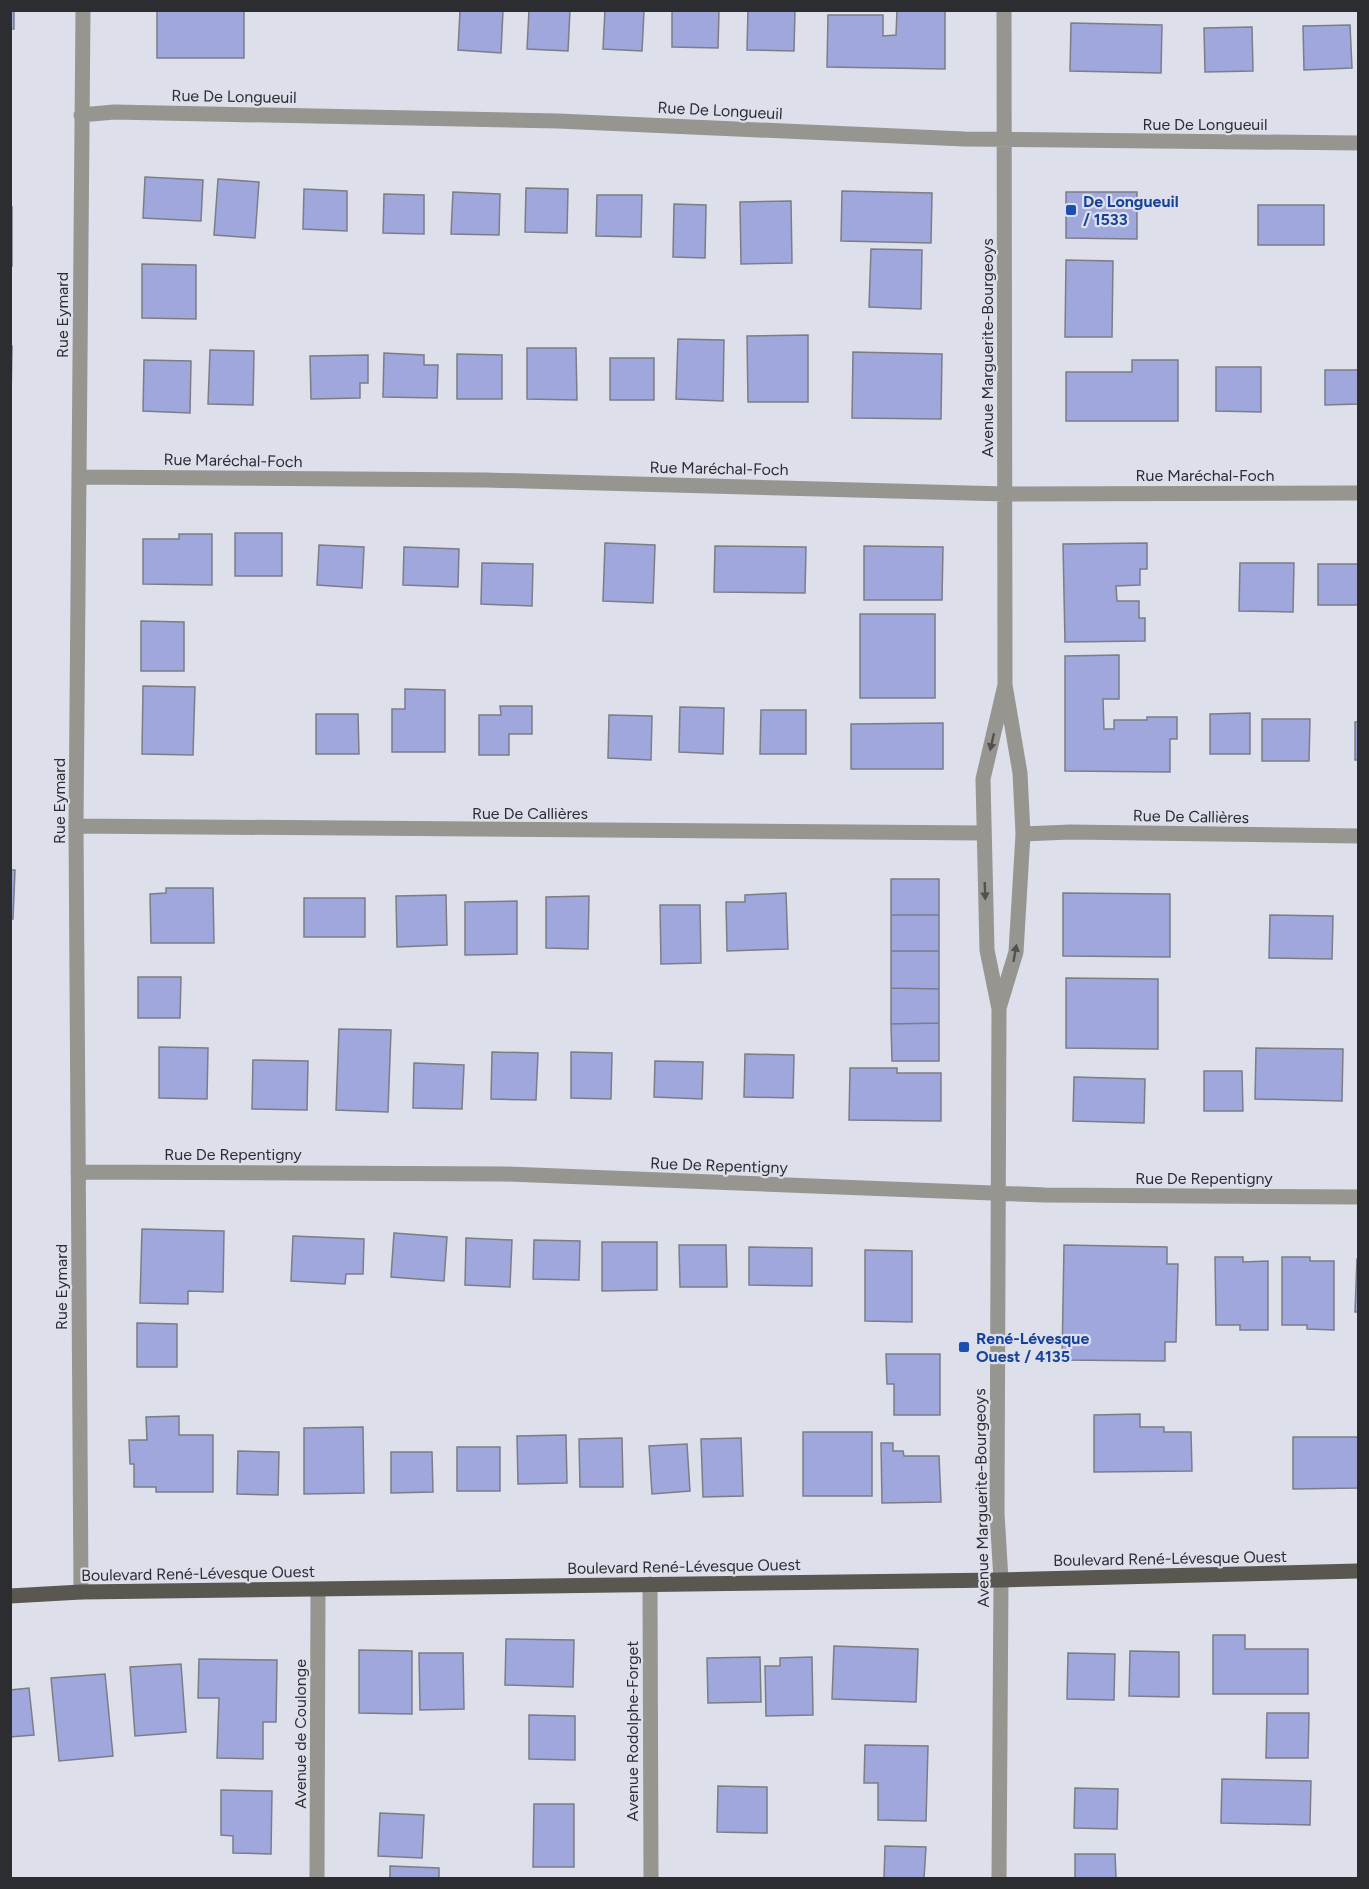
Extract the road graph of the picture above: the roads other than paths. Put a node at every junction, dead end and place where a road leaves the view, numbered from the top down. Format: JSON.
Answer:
{"nodes":[{"id":1,"x":83,"y":10,"type":"edge"},
{"id":2,"x":1004,"y":10,"type":"edge"},
{"id":3,"x":81,"y":115,"type":"junction"},
{"id":4,"x":1004,"y":140,"type":"junction"},
{"id":5,"x":1359,"y":143,"type":"edge"},
{"id":6,"x":79,"y":477,"type":"junction"},
{"id":7,"x":1359,"y":493,"type":"edge"},
{"id":8,"x":1006,"y":494,"type":"junction"},
{"id":9,"x":1005,"y":685,"type":"junction"},
{"id":10,"x":76,"y":826,"type":"junction"},
{"id":11,"x":983,"y":833,"type":"junction"},
{"id":12,"x":1023,"y":834,"type":"junction"},
{"id":13,"x":1359,"y":836,"type":"edge"},
{"id":14,"x":999,"y":1010,"type":"junction"},
{"id":15,"x":78,"y":1172,"type":"junction"},
{"id":16,"x":998,"y":1193,"type":"junction"},
{"id":17,"x":1359,"y":1197,"type":"edge"},
{"id":18,"x":1359,"y":1571,"type":"edge"},
{"id":19,"x":1001,"y":1580,"type":"junction"},
{"id":20,"x":650,"y":1584,"type":"junction"},
{"id":21,"x":318,"y":1590,"type":"junction"},
{"id":22,"x":81,"y":1592,"type":"junction"},
{"id":23,"x":10,"y":1596,"type":"edge"},
{"id":24,"x":317,"y":1878,"type":"edge"},
{"id":25,"x":651,"y":1878,"type":"edge"},
{"id":26,"x":999,"y":1878,"type":"edge"}],
"edges":[{"from":1,"to":3,"type":"street","name":"Rue Eymard"},
{"from":2,"to":4,"type":"street","name":"Avenue Marguerite-Bourgeoys"},
{"from":3,"to":4,"type":"street","name":"Rue De Longueuil"},
{"from":3,"to":6,"type":"street","name":"Rue Eymard"},
{"from":4,"to":5,"type":"street","name":"Rue De Longueuil"},
{"from":4,"to":8,"type":"street","name":"Avenue Marguerite-Bourgeoys"},
{"from":6,"to":8,"type":"street","name":"Rue Maréchal-Foch"},
{"from":6,"to":10,"type":"street","name":"Rue Eymard"},
{"from":7,"to":8,"type":"street","name":"Rue Maréchal-Foch"},
{"from":8,"to":9,"type":"street","name":"Avenue Marguerite-Bourgeoys"},
{"from":9,"to":11,"type":"street","name":"Avenue Marguerite-Bourgeoys","one_way":true},
{"from":9,"to":12,"type":"street","name":"Avenue Marguerite-Bourgeoys"},
{"from":10,"to":11,"type":"street","name":"Rue De Callières"},
{"from":10,"to":15,"type":"street","name":"Rue Eymard"},
{"from":11,"to":14,"type":"street","name":"Avenue Marguerite-Bourgeoys","one_way":true},
{"from":12,"to":13,"type":"street","name":"Rue De Callières"},
{"from":14,"to":12,"type":"street","name":"Avenue Marguerite-Bourgeoys","one_way":true},
{"from":14,"to":16,"type":"street","name":"Avenue Marguerite-Bourgeoys"},
{"from":15,"to":16,"type":"street","name":"Rue De Repentigny"},
{"from":15,"to":22,"type":"street","name":"Rue Eymard"},
{"from":16,"to":17,"type":"street","name":"Rue De Repentigny"},
{"from":16,"to":19,"type":"street","name":"Avenue Marguerite-Bourgeoys"},
{"from":18,"to":19,"type":"main road","name":"Boulevard René-Lévesque Ouest"},
{"from":19,"to":20,"type":"main road","name":"Boulevard René-Lévesque Ouest"},
{"from":19,"to":26,"type":"street","name":"Avenue Marguerite-Bourgeoys"},
{"from":20,"to":21,"type":"main road","name":"Boulevard René-Lévesque Ouest"},
{"from":20,"to":25,"type":"street","name":"Avenue Rodolphe-Forget"},
{"from":21,"to":22,"type":"main road","name":"Boulevard René-Lévesque Ouest"},
{"from":21,"to":24,"type":"street","name":"Avenue de Coulonge"},
{"from":22,"to":23,"type":"main road","name":"Boulevard René-Lévesque Ouest"}]}
